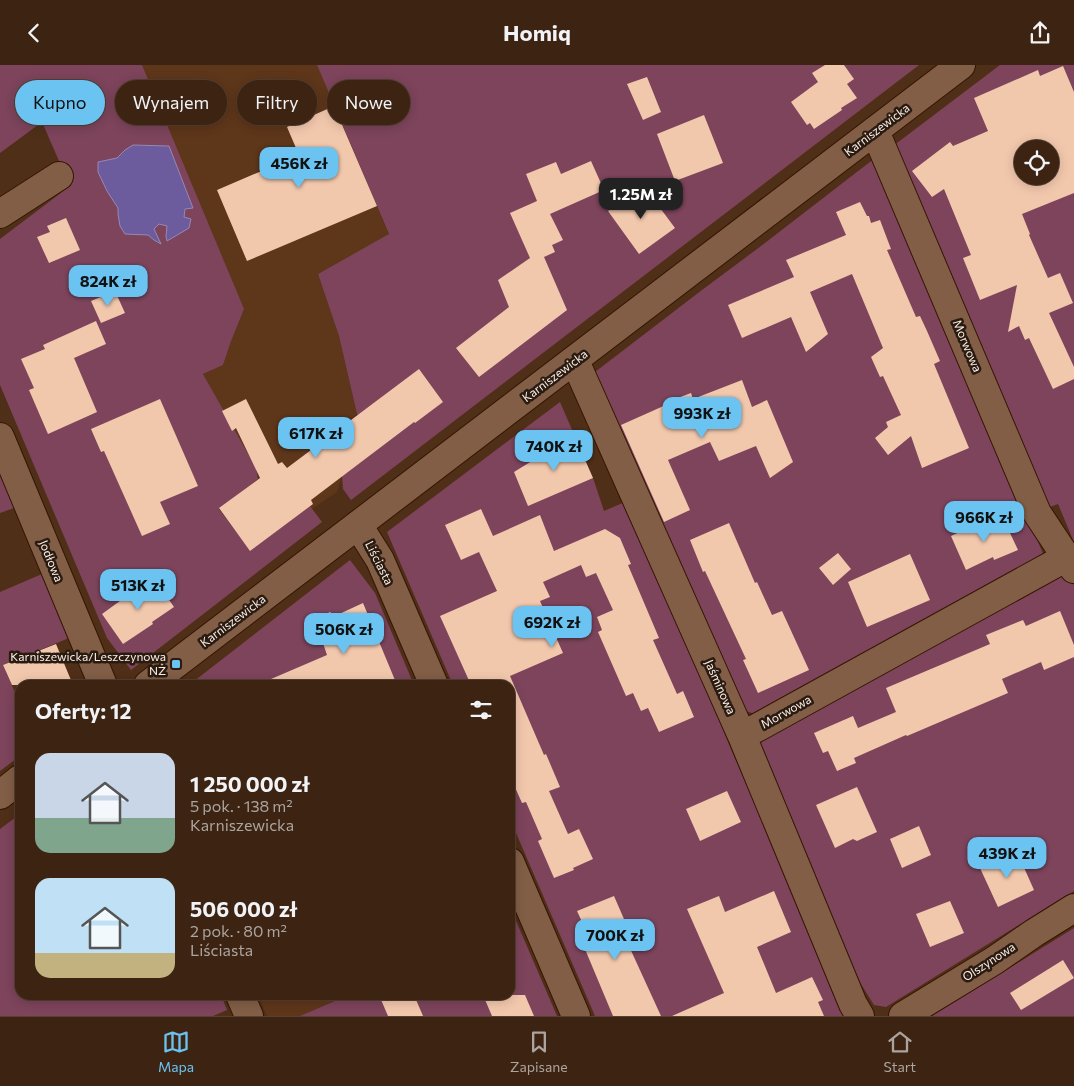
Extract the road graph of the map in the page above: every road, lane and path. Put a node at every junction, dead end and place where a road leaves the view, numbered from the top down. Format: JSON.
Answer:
{"nodes":[{"id":1,"x":961,"y":65,"type":"edge"},
{"id":2,"x":875,"y":131,"type":"junction"},
{"id":3,"x":59,"y":176,"type":"dead end"},
{"id":4,"x":0,"y":214,"type":"edge"},
{"id":5,"x":575,"y":361,"type":"junction"},
{"id":6,"x":0,"y":437,"type":"edge"},
{"id":7,"x":358,"y":525,"type":"junction"},
{"id":8,"x":1070,"y":563,"type":"edge"},
{"id":9,"x":100,"y":680,"type":"edge"},
{"id":10,"x":155,"y":680,"type":"edge"},
{"id":11,"x":432,"y":680,"type":"edge"},
{"id":12,"x":742,"y":736,"type":"junction"},
{"id":13,"x":15,"y":783,"type":"edge"},
{"id":14,"x":0,"y":795,"type":"edge"},
{"id":15,"x":515,"y":874,"type":"edge"},
{"id":16,"x":1074,"y":908,"type":"edge"},
{"id":17,"x":242,"y":1000,"type":"edge"},
{"id":18,"x":249,"y":1016,"type":"edge"},
{"id":19,"x":576,"y":1016,"type":"edge"},
{"id":20,"x":860,"y":1016,"type":"edge"},
{"id":21,"x":903,"y":1016,"type":"edge"}],
"edges":[{"from":1,"to":2,"type":"street","name":"Karniszewicka"},
{"from":2,"to":5,"type":"street","name":"Karniszewicka"},
{"from":2,"to":8,"type":"street","name":"Morwowa"},
{"from":3,"to":4,"type":"street"},
{"from":5,"to":7,"type":"street","name":"Karniszewicka"},
{"from":5,"to":12,"type":"street","name":"Jaśminowa"},
{"from":6,"to":9,"type":"street","name":"Jodłowa"},
{"from":7,"to":10,"type":"street","name":"Karniszewicka"},
{"from":7,"to":11,"type":"street","name":"Liściasta"},
{"from":8,"to":12,"type":"street","name":"Morwowa"},
{"from":12,"to":20,"type":"street","name":"Jaśminowa"},
{"from":13,"to":14,"type":"street"},
{"from":15,"to":19,"type":"street"},
{"from":16,"to":21,"type":"street","name":"Olszynowa"},
{"from":17,"to":18,"type":"street"}]}
